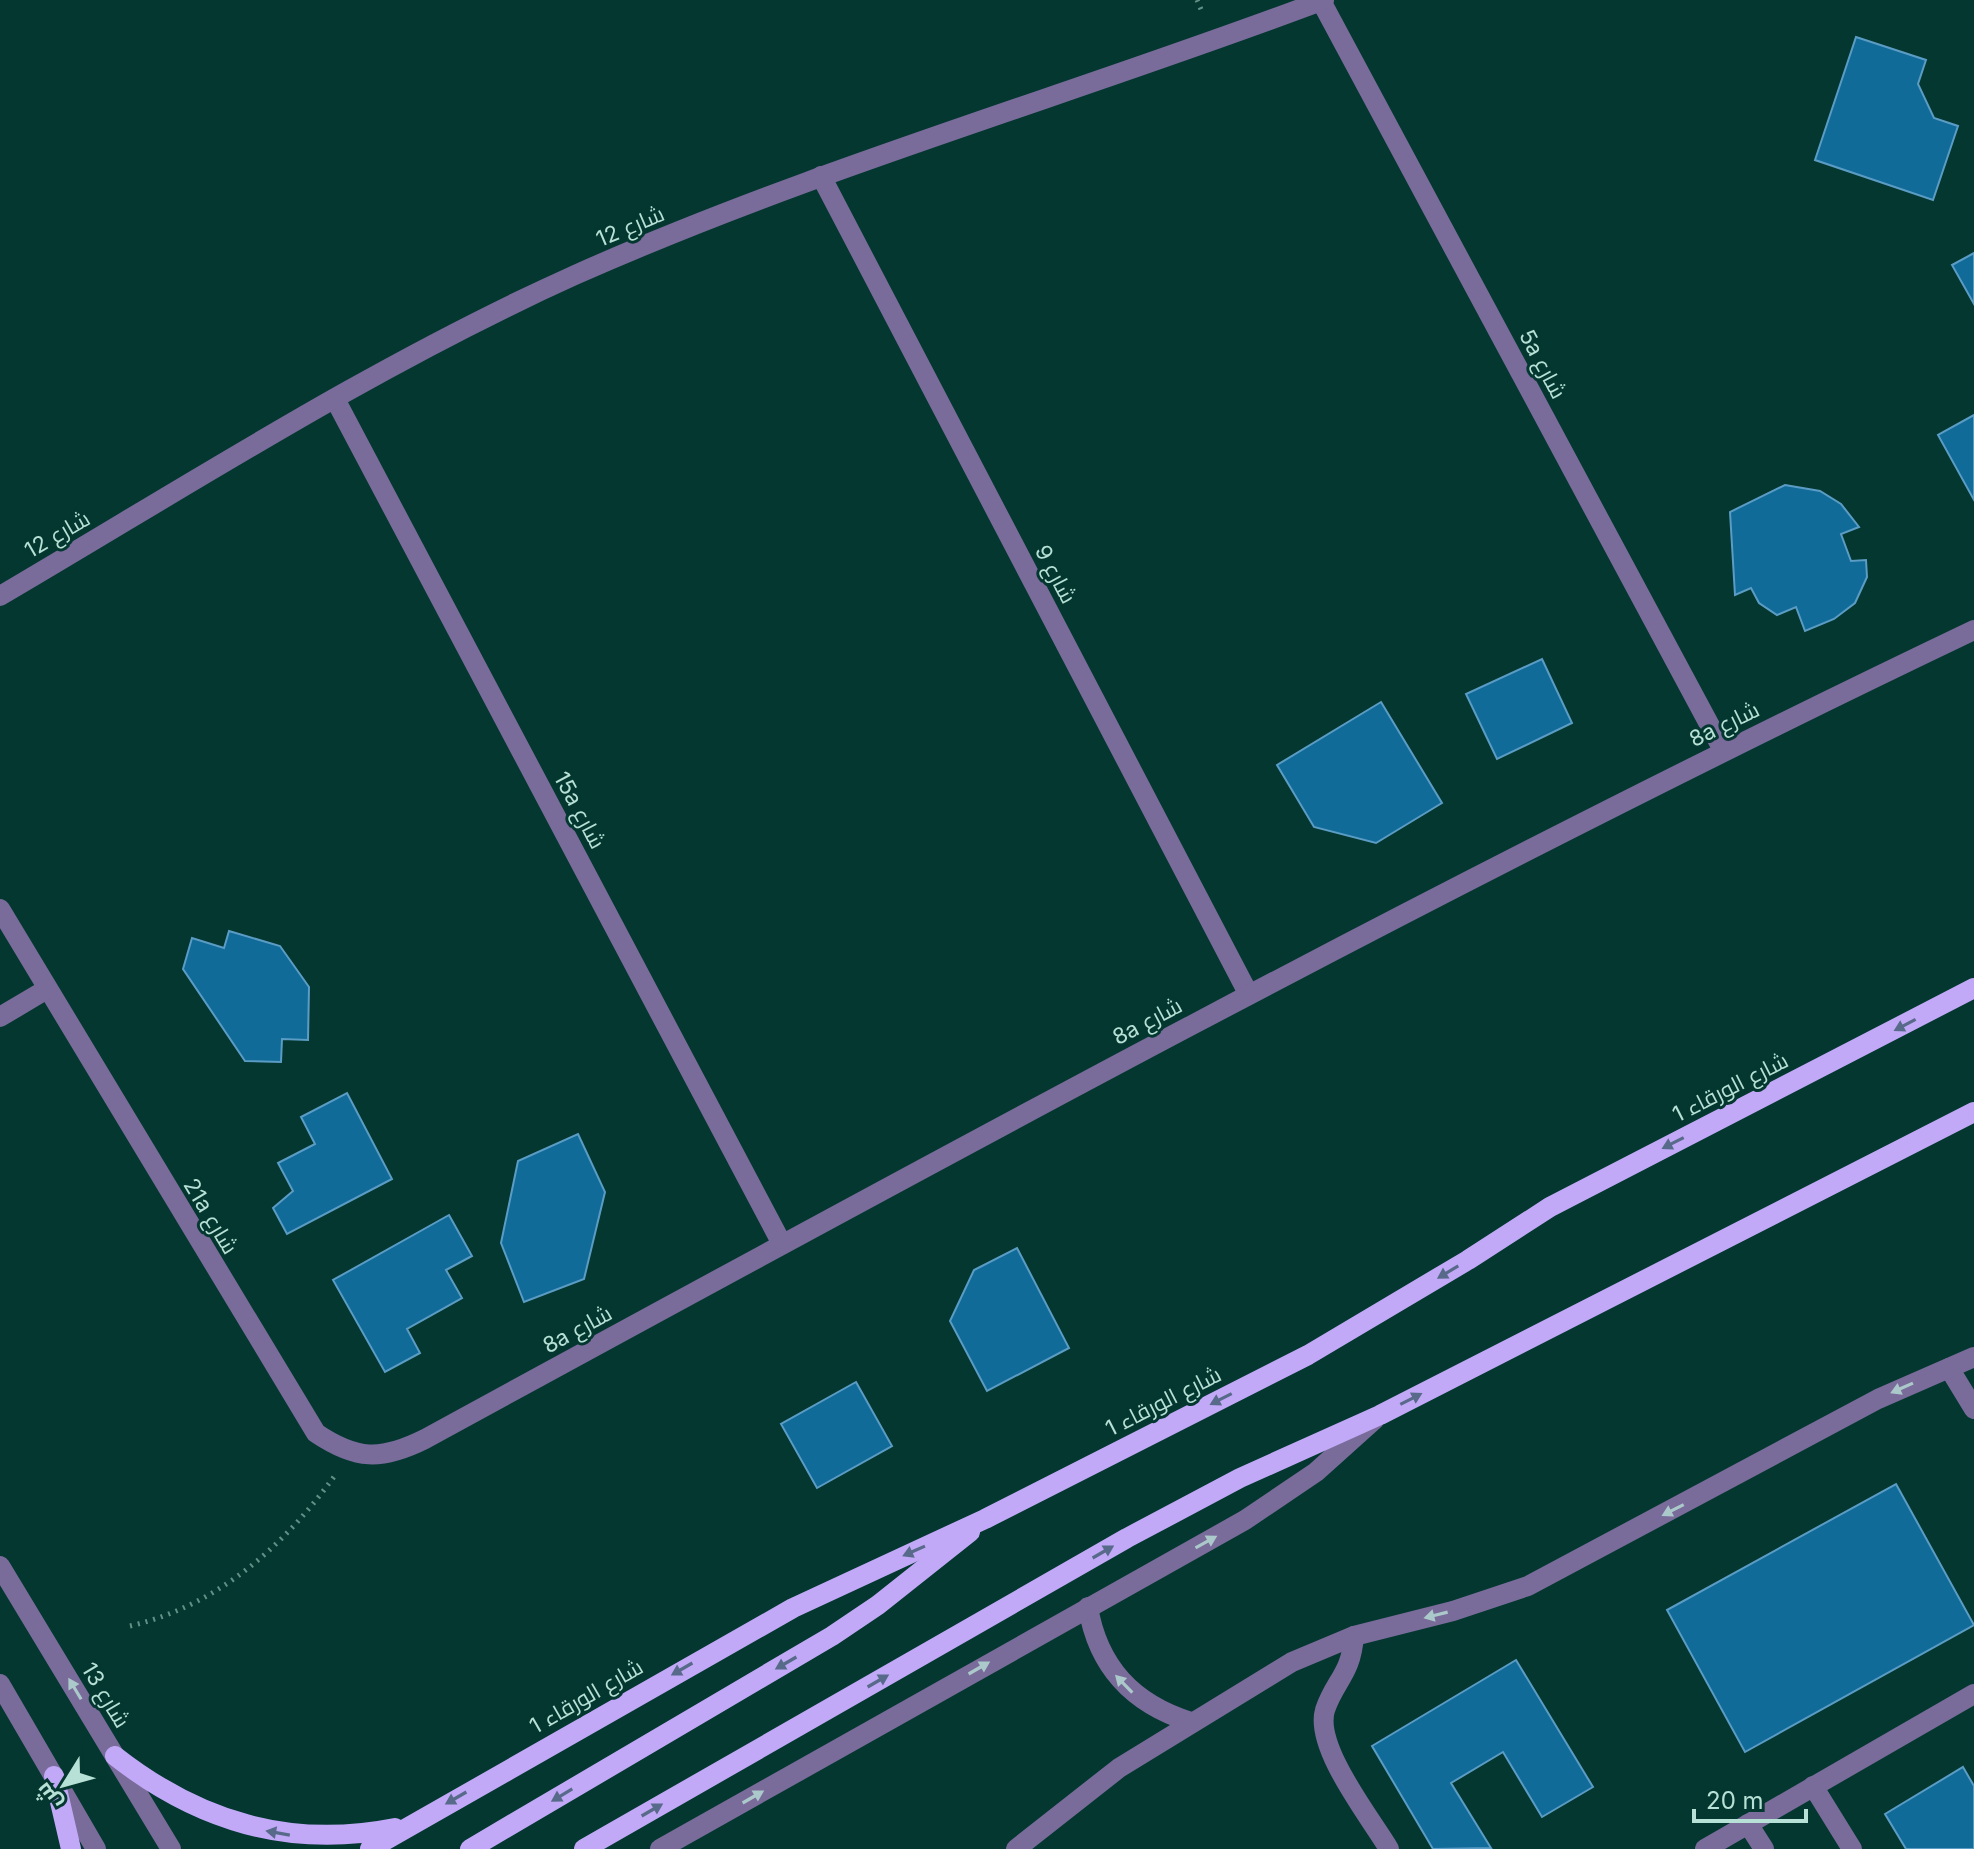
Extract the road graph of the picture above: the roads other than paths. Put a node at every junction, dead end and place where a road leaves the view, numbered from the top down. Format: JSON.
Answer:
{"nodes":[{"id":1,"x":1322,"y":0,"type":"edge"},
{"id":2,"x":821,"y":176,"type":"junction"},
{"id":3,"x":335,"y":399,"type":"junction"},
{"id":4,"x":0,"y":596,"type":"edge"},
{"id":5,"x":1974,"y":630,"type":"edge"},
{"id":6,"x":1723,"y":750,"type":"junction"},
{"id":7,"x":0,"y":909,"type":"edge"},
{"id":8,"x":1974,"y":988,"type":"edge"},
{"id":9,"x":47,"y":989,"type":"junction"},
{"id":10,"x":1248,"y":993,"type":"junction"},
{"id":11,"x":0,"y":1017,"type":"edge"},
{"id":12,"x":1974,"y":1112,"type":"edge"},
{"id":13,"x":782,"y":1244,"type":"junction"},
{"id":14,"x":1974,"y":1357,"type":"edge"},
{"id":15,"x":1949,"y":1368,"type":"junction"},
{"id":16,"x":1974,"y":1409,"type":"edge"},
{"id":17,"x":1380,"y":1415,"type":"junction"},
{"id":18,"x":348,"y":1453,"type":"joint"},
{"id":19,"x":985,"y":1519,"type":"junction"},
{"id":20,"x":0,"y":1566,"type":"edge"},
{"id":21,"x":1088,"y":1607,"type":"junction"},
{"id":22,"x":1354,"y":1636,"type":"junction"},
{"id":23,"x":0,"y":1684,"type":"edge"},
{"id":24,"x":1971,"y":1703,"type":"edge"},
{"id":25,"x":1191,"y":1722,"type":"junction"},
{"id":26,"x":115,"y":1756,"type":"junction"},
{"id":27,"x":54,"y":1776,"type":"junction"},
{"id":28,"x":1813,"y":1786,"type":"junction"},
{"id":29,"x":411,"y":1824,"type":"junction"},
{"id":30,"x":1748,"y":1824,"type":"junction"},
{"id":31,"x":71,"y":1849,"type":"edge"},
{"id":32,"x":96,"y":1849,"type":"edge"},
{"id":33,"x":171,"y":1849,"type":"edge"},
{"id":34,"x":370,"y":1849,"type":"edge"},
{"id":35,"x":470,"y":1849,"type":"edge"},
{"id":36,"x":584,"y":1849,"type":"edge"},
{"id":37,"x":660,"y":1849,"type":"edge"},
{"id":38,"x":1016,"y":1849,"type":"edge"},
{"id":39,"x":1389,"y":1849,"type":"edge"},
{"id":40,"x":1705,"y":1849,"type":"edge"},
{"id":41,"x":1764,"y":1849,"type":"edge"},
{"id":42,"x":1852,"y":1849,"type":"edge"}],
"edges":[{"from":1,"to":2,"type":"street","name":"شارع 12"},
{"from":1,"to":6,"type":"street","name":"5a شارع"},
{"from":2,"to":3,"type":"street","name":"شارع 12"},
{"from":2,"to":10,"type":"street","name":"شارع 9"},
{"from":3,"to":4,"type":"street","name":"شارع 12"},
{"from":3,"to":13,"type":"street","name":"15a شارع"},
{"from":5,"to":6,"type":"street","name":"8a شارع"},
{"from":6,"to":10,"type":"street","name":"8a شارع"},
{"from":7,"to":9,"type":"street","name":"21a شارع"},
{"from":8,"to":19,"type":"main road","name":"شارع الورقاء 1","one_way":true},
{"from":9,"to":11,"type":"street"},
{"from":9,"to":18,"type":"street","name":"21a شارع"},
{"from":10,"to":13,"type":"street","name":"8a شارع"},
{"from":17,"to":12,"type":"main road","one_way":true},
{"from":13,"to":18,"type":"street","name":"8a شارع"},
{"from":14,"to":15,"type":"street"},
{"from":15,"to":16,"type":"street"},
{"from":15,"to":22,"type":"street","one_way":true},
{"from":21,"to":17,"type":"street","one_way":true},
{"from":36,"to":17,"type":"main road","one_way":true},
{"from":19,"to":29,"type":"main road","name":"شارع الورقاء 1","one_way":true},
{"from":19,"to":35,"type":"main road","one_way":true},
{"from":26,"to":20,"type":"street","name":"شارع 13","one_way":true},
{"from":25,"to":21,"type":"street","one_way":true},
{"from":37,"to":21,"type":"street","one_way":true},
{"from":22,"to":25,"type":"street"},
{"from":22,"to":39,"type":"street"},
{"from":23,"to":27,"type":"street"},
{"from":24,"to":28,"type":"street"},
{"from":25,"to":38,"type":"street"},
{"from":29,"to":26,"type":"main road","one_way":true},
{"from":26,"to":33,"type":"street","name":"شارع 13"},
{"from":27,"to":31,"type":"main road"},
{"from":27,"to":32,"type":"street"},
{"from":28,"to":30,"type":"street"},
{"from":28,"to":42,"type":"street"},
{"from":29,"to":34,"type":"main road","name":"شارع الورقاء 1"},
{"from":30,"to":40,"type":"street"},
{"from":30,"to":41,"type":"street"}]}
